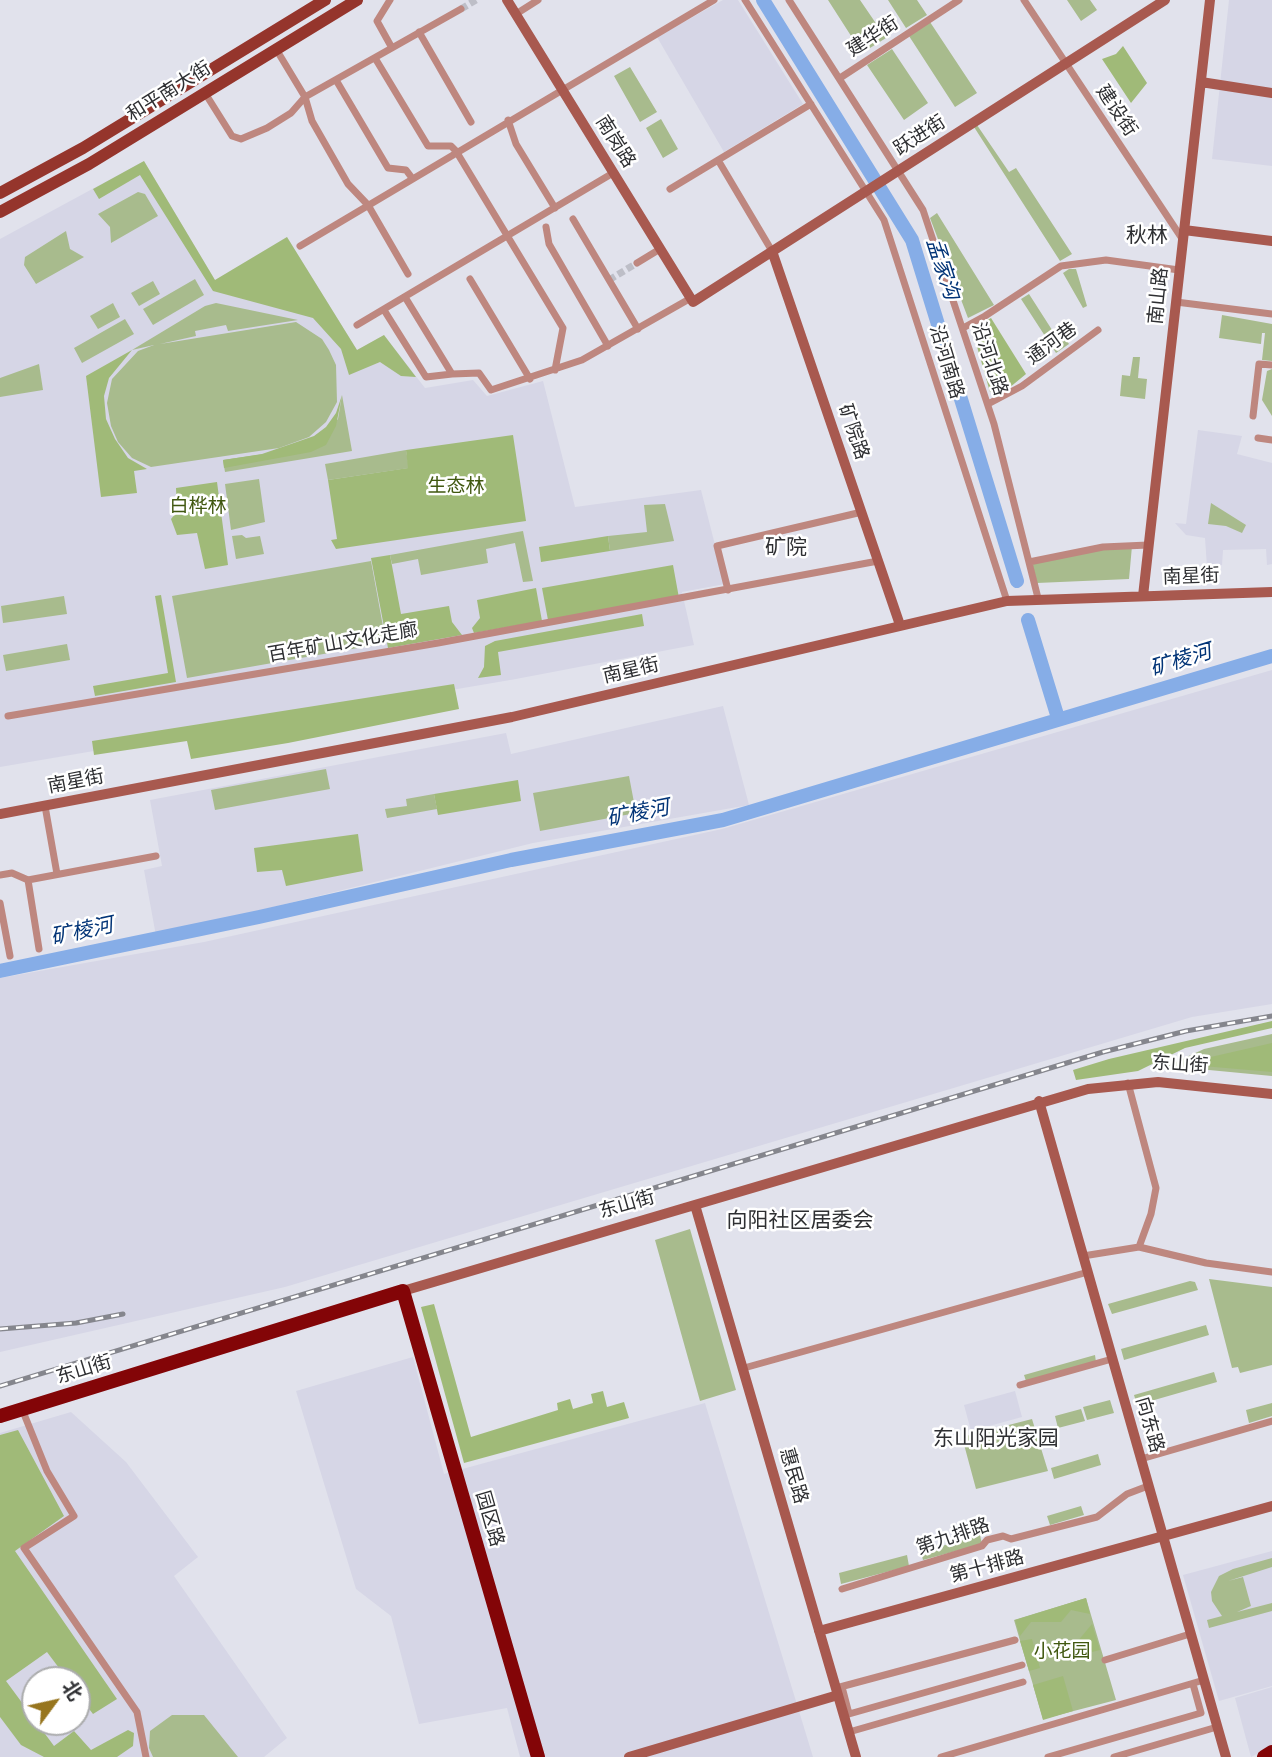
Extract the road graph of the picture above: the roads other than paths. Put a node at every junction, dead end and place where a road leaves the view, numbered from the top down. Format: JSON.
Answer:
{"nodes":[{"id":1,"x":325,"y":0,"type":"edge"},
{"id":2,"x":357,"y":0,"type":"edge"},
{"id":3,"x":390,"y":0,"type":"edge"},
{"id":4,"x":507,"y":0,"type":"edge"},
{"id":5,"x":538,"y":0,"type":"edge"},
{"id":6,"x":714,"y":0,"type":"edge"},
{"id":7,"x":745,"y":0,"type":"edge"},
{"id":8,"x":789,"y":0,"type":"edge"},
{"id":9,"x":959,"y":0,"type":"edge"},
{"id":10,"x":1024,"y":0,"type":"edge"},
{"id":11,"x":1165,"y":0,"type":"edge"},
{"id":12,"x":1210,"y":0,"type":"edge"},
{"id":13,"x":461,"y":9,"type":"tunnel mouth"},
{"id":14,"x":516,"y":14,"type":"junction"},
{"id":15,"x":419,"y":32,"type":"junction"},
{"id":16,"x":392,"y":48,"type":"junction"},
{"id":17,"x":276,"y":49,"type":"junction"},
{"id":18,"x":375,"y":58,"type":"junction"},
{"id":19,"x":1066,"y":64,"type":"junction"},
{"id":20,"x":840,"y":78,"type":"junction"},
{"id":21,"x":336,"y":80,"type":"junction"},
{"id":22,"x":1201,"y":82,"type":"junction"},
{"id":23,"x":561,"y":88,"type":"junction"},
{"id":24,"x":205,"y":93,"type":"junction"},
{"id":25,"x":1272,"y":93,"type":"edge"},
{"id":26,"x":305,"y":97,"type":"junction"},
{"id":27,"x":811,"y":104,"type":"junction"},
{"id":28,"x":508,"y":120,"type":"junction"},
{"id":29,"x":471,"y":122,"type":"dead end"},
{"id":30,"x":456,"y":151,"type":"junction"},
{"id":31,"x":718,"y":160,"type":"junction"},
{"id":32,"x":900,"y":170,"type":"junction"},
{"id":33,"x":613,"y":173,"type":"junction"},
{"id":34,"x":412,"y":178,"type":"junction"},
{"id":35,"x":670,"y":189,"type":"dead end"},
{"id":36,"x":868,"y":190,"type":"junction"},
{"id":37,"x":0,"y":193,"type":"edge"},
{"id":38,"x":368,"y":205,"type":"junction"},
{"id":39,"x":555,"y":208,"type":"junction"},
{"id":40,"x":0,"y":212,"type":"edge"},
{"id":41,"x":573,"y":219,"type":"dead end"},
{"id":42,"x":547,"y":227,"type":"dead end"},
{"id":43,"x":1183,"y":235,"type":"junction"},
{"id":44,"x":507,"y":236,"type":"junction"},
{"id":45,"x":1272,"y":241,"type":"edge"},
{"id":46,"x":300,"y":246,"type":"dead end"},
{"id":47,"x":660,"y":249,"type":"junction"},
{"id":48,"x":772,"y":251,"type":"junction"},
{"id":49,"x":637,"y":263,"type":"tunnel mouth"},
{"id":50,"x":1180,"y":270,"type":"junction"},
{"id":51,"x":408,"y":274,"type":"dead end"},
{"id":52,"x":470,"y":279,"type":"dead end"},
{"id":53,"x":405,"y":297,"type":"junction"},
{"id":54,"x":692,"y":300,"type":"junction"},
{"id":55,"x":1176,"y":302,"type":"junction"},
{"id":56,"x":384,"y":310,"type":"junction"},
{"id":57,"x":1272,"y":314,"type":"edge"},
{"id":58,"x":357,"y":325,"type":"dead end"},
{"id":59,"x":962,"y":328,"type":"junction"},
{"id":60,"x":638,"y":329,"type":"junction"},
{"id":61,"x":1098,"y":331,"type":"dead end"},
{"id":62,"x":608,"y":346,"type":"junction"},
{"id":63,"x":1272,"y":366,"type":"edge"},
{"id":64,"x":555,"y":370,"type":"junction"},
{"id":65,"x":452,"y":374,"type":"junction"},
{"id":66,"x":530,"y":379,"type":"junction"},
{"id":67,"x":988,"y":404,"type":"junction"},
{"id":68,"x":1253,"y":416,"type":"dead end"},
{"id":69,"x":1258,"y":438,"type":"dead end"},
{"id":70,"x":1272,"y":440,"type":"edge"},
{"id":71,"x":862,"y":512,"type":"junction"},
{"id":72,"x":1148,"y":545,"type":"junction"},
{"id":73,"x":878,"y":561,"type":"junction"},
{"id":74,"x":1029,"y":562,"type":"junction"},
{"id":75,"x":727,"y":590,"type":"junction"},
{"id":76,"x":1272,"y":592,"type":"edge"},
{"id":77,"x":1143,"y":596,"type":"junction"},
{"id":78,"x":1038,"y":598,"type":"junction"},
{"id":79,"x":1007,"y":601,"type":"junction"},
{"id":80,"x":900,"y":625,"type":"junction"},
{"id":81,"x":8,"y":716,"type":"dead end"},
{"id":82,"x":45,"y":806,"type":"junction"},
{"id":83,"x":0,"y":814,"type":"edge"},
{"id":84,"x":156,"y":856,"type":"dead end"},
{"id":85,"x":57,"y":874,"type":"junction"},
{"id":86,"x":0,"y":875,"type":"edge"},
{"id":87,"x":28,"y":880,"type":"junction"},
{"id":88,"x":0,"y":903,"type":"edge"},
{"id":89,"x":39,"y":949,"type":"dead end"},
{"id":90,"x":10,"y":956,"type":"dead end"},
{"id":91,"x":1128,"y":1083,"type":"junction"},
{"id":92,"x":1272,"y":1094,"type":"edge"},
{"id":93,"x":1040,"y":1101,"type":"junction"},
{"id":94,"x":695,"y":1205,"type":"junction"},
{"id":95,"x":1139,"y":1247,"type":"junction"},
{"id":96,"x":1083,"y":1256,"type":"junction"},
{"id":97,"x":1088,"y":1272,"type":"junction"},
{"id":98,"x":1272,"y":1272,"type":"edge"},
{"id":99,"x":403,"y":1291,"type":"junction"},
{"id":100,"x":1112,"y":1359,"type":"junction"},
{"id":101,"x":744,"y":1368,"type":"junction"},
{"id":102,"x":1020,"y":1385,"type":"dead end"},
{"id":103,"x":22,"y":1409,"type":"junction"},
{"id":104,"x":0,"y":1416,"type":"edge"},
{"id":105,"x":1272,"y":1422,"type":"edge"},
{"id":106,"x":1141,"y":1459,"type":"junction"},
{"id":107,"x":1148,"y":1486,"type":"junction"},
{"id":108,"x":1272,"y":1506,"type":"edge"},
{"id":109,"x":1163,"y":1538,"type":"junction"},
{"id":110,"x":842,"y":1589,"type":"dead end"},
{"id":111,"x":820,"y":1631,"type":"junction"},
{"id":112,"x":1191,"y":1634,"type":"junction"},
{"id":113,"x":1015,"y":1640,"type":"dead end"},
{"id":114,"x":1105,"y":1660,"type":"dead end"},
{"id":115,"x":1023,"y":1665,"type":"dead end"},
{"id":116,"x":1023,"y":1682,"type":"dead end"},
{"id":117,"x":1198,"y":1682,"type":"junction"},
{"id":118,"x":839,"y":1690,"type":"junction"},
{"id":119,"x":1217,"y":1727,"type":"junction"},
{"id":120,"x":849,"y":1732,"type":"junction"},
{"id":121,"x":1272,"y":1752,"type":"edge"},
{"id":122,"x":146,"y":1757,"type":"edge"},
{"id":123,"x":538,"y":1757,"type":"edge"},
{"id":124,"x":629,"y":1757,"type":"edge"},
{"id":125,"x":856,"y":1757,"type":"edge"},
{"id":126,"x":941,"y":1757,"type":"edge"},
{"id":127,"x":1048,"y":1757,"type":"edge"},
{"id":128,"x":1114,"y":1757,"type":"edge"},
{"id":129,"x":1226,"y":1757,"type":"edge"},
{"id":130,"x":1264,"y":1757,"type":"edge"}],
"edges":[{"from":1,"to":37,"type":"main road","name":"和平南大街"},
{"from":2,"to":17,"type":"main road","name":"和平南大街"},
{"from":3,"to":16,"type":"street"},
{"from":4,"to":14,"type":"street","name":"南岗路"},
{"from":5,"to":14,"type":"street"},
{"from":6,"to":23,"type":"street"},
{"from":7,"to":27,"type":"street","name":"沿河南路"},
{"from":8,"to":20,"type":"street","name":"沿河北路"},
{"from":9,"to":20,"type":"street","name":"建华街"},
{"from":10,"to":19,"type":"street","name":"建设街"},
{"from":11,"to":19,"type":"street","name":"跃进街"},
{"from":12,"to":22,"type":"street","name":"南山路"},
{"from":13,"to":15,"type":"street"},
{"from":14,"to":23,"type":"street","name":"南岗路"},
{"from":15,"to":16,"type":"street"},
{"from":15,"to":29,"type":"street"},
{"from":16,"to":18,"type":"street"},
{"from":17,"to":24,"type":"main road","name":"和平南大街"},
{"from":17,"to":26,"type":"street"},
{"from":18,"to":21,"type":"street"},
{"from":18,"to":30,"type":"street"},
{"from":19,"to":32,"type":"street","name":"跃进街"},
{"from":19,"to":43,"type":"street","name":"建设街"},
{"from":20,"to":32,"type":"street","name":"沿河北路"},
{"from":21,"to":26,"type":"street"},
{"from":21,"to":34,"type":"street"},
{"from":22,"to":25,"type":"street"},
{"from":22,"to":43,"type":"street","name":"南山路"},
{"from":23,"to":28,"type":"street"},
{"from":23,"to":33,"type":"street","name":"南岗路"},
{"from":24,"to":26,"type":"street"},
{"from":24,"to":40,"type":"main road","name":"和平南大街"},
{"from":26,"to":38,"type":"street"},
{"from":27,"to":31,"type":"street"},
{"from":27,"to":36,"type":"street","name":"沿河南路"},
{"from":28,"to":30,"type":"street"},
{"from":28,"to":39,"type":"street"},
{"from":30,"to":34,"type":"street"},
{"from":30,"to":44,"type":"street"},
{"from":31,"to":35,"type":"street"},
{"from":31,"to":48,"type":"street"},
{"from":32,"to":36,"type":"street","name":"跃进街"},
{"from":32,"to":59,"type":"street","name":"沿河北路"},
{"from":33,"to":39,"type":"street"},
{"from":33,"to":47,"type":"street","name":"南岗路"},
{"from":34,"to":38,"type":"street"},
{"from":36,"to":48,"type":"street","name":"跃进街"},
{"from":36,"to":79,"type":"street","name":"沿河南路"},
{"from":38,"to":46,"type":"street"},
{"from":38,"to":51,"type":"street"},
{"from":39,"to":44,"type":"street"},
{"from":41,"to":60,"type":"street"},
{"from":42,"to":62,"type":"street"},
{"from":43,"to":45,"type":"street"},
{"from":43,"to":50,"type":"street","name":"南山路"},
{"from":44,"to":53,"type":"street"},
{"from":44,"to":64,"type":"street"},
{"from":47,"to":49,"type":"street"},
{"from":47,"to":54,"type":"street","name":"南岗路"},
{"from":48,"to":54,"type":"street","name":"跃进街"},
{"from":48,"to":71,"type":"street","name":"矿院路"},
{"from":50,"to":55,"type":"street","name":"南山路"},
{"from":50,"to":59,"type":"street"},
{"from":52,"to":66,"type":"street"},
{"from":53,"to":56,"type":"street"},
{"from":53,"to":65,"type":"street"},
{"from":54,"to":60,"type":"street"},
{"from":55,"to":57,"type":"street"},
{"from":55,"to":72,"type":"street","name":"南山路"},
{"from":56,"to":58,"type":"street"},
{"from":56,"to":65,"type":"street"},
{"from":59,"to":67,"type":"street","name":"沿河北路"},
{"from":60,"to":62,"type":"street"},
{"from":61,"to":67,"type":"street","name":"通河巷"},
{"from":62,"to":64,"type":"street"},
{"from":63,"to":68,"type":"street"},
{"from":64,"to":66,"type":"street"},
{"from":65,"to":66,"type":"street"},
{"from":67,"to":74,"type":"street","name":"沿河北路"},
{"from":69,"to":70,"type":"street"},
{"from":71,"to":73,"type":"street","name":"矿院路"},
{"from":71,"to":75,"type":"street"},
{"from":72,"to":74,"type":"street"},
{"from":72,"to":77,"type":"street","name":"南山路"},
{"from":73,"to":75,"type":"street","name":"百年矿山文化走廊"},
{"from":73,"to":80,"type":"street","name":"矿院路"},
{"from":74,"to":78,"type":"street","name":"沿河北路"},
{"from":75,"to":81,"type":"street","name":"百年矿山文化走廊"},
{"from":76,"to":77,"type":"street","name":"南星街"},
{"from":77,"to":78,"type":"street","name":"南星街"},
{"from":78,"to":79,"type":"street","name":"南星街"},
{"from":79,"to":80,"type":"street","name":"南星街"},
{"from":80,"to":82,"type":"street","name":"南星街"},
{"from":82,"to":83,"type":"street","name":"南星街"},
{"from":82,"to":85,"type":"street"},
{"from":84,"to":85,"type":"street"},
{"from":85,"to":87,"type":"street"},
{"from":86,"to":87,"type":"street"},
{"from":87,"to":89,"type":"street"},
{"from":88,"to":90,"type":"street"},
{"from":91,"to":92,"type":"street","name":"东山街"},
{"from":91,"to":93,"type":"street","name":"东山街"},
{"from":91,"to":95,"type":"street"},
{"from":93,"to":94,"type":"street","name":"东山街"},
{"from":93,"to":96,"type":"street","name":"向东路"},
{"from":94,"to":99,"type":"street","name":"东山街"},
{"from":94,"to":101,"type":"street","name":"惠民路"},
{"from":95,"to":96,"type":"street"},
{"from":95,"to":98,"type":"street"},
{"from":96,"to":97,"type":"street","name":"向东路"},
{"from":97,"to":100,"type":"street","name":"向东路"},
{"from":97,"to":101,"type":"street"},
{"from":99,"to":103,"type":"highway","name":"东山街"},
{"from":99,"to":123,"type":"highway","name":"园区路"},
{"from":100,"to":102,"type":"street"},
{"from":100,"to":106,"type":"street","name":"向东路"},
{"from":101,"to":111,"type":"street","name":"惠民路"},
{"from":103,"to":104,"type":"highway","name":"东山街"},
{"from":103,"to":122,"type":"street"},
{"from":105,"to":106,"type":"street"},
{"from":106,"to":107,"type":"street","name":"向东路"},
{"from":107,"to":109,"type":"street","name":"向东路"},
{"from":107,"to":110,"type":"street","name":"第九排路"},
{"from":108,"to":109,"type":"street","name":"第十排路"},
{"from":109,"to":111,"type":"street","name":"第十排路"},
{"from":109,"to":112,"type":"street","name":"向东路"},
{"from":111,"to":118,"type":"street","name":"惠民路"},
{"from":112,"to":114,"type":"street"},
{"from":112,"to":117,"type":"street","name":"向东路"},
{"from":113,"to":118,"type":"street"},
{"from":115,"to":118,"type":"street"},
{"from":116,"to":120,"type":"street"},
{"from":117,"to":119,"type":"street","name":"向东路"},
{"from":117,"to":126,"type":"street"},
{"from":117,"to":127,"type":"street"},
{"from":118,"to":120,"type":"street","name":"惠民路"},
{"from":118,"to":124,"type":"street"},
{"from":119,"to":128,"type":"street"},
{"from":119,"to":129,"type":"street","name":"向东路"},
{"from":120,"to":125,"type":"street","name":"惠民路"},
{"from":121,"to":130,"type":"highway"}]}
